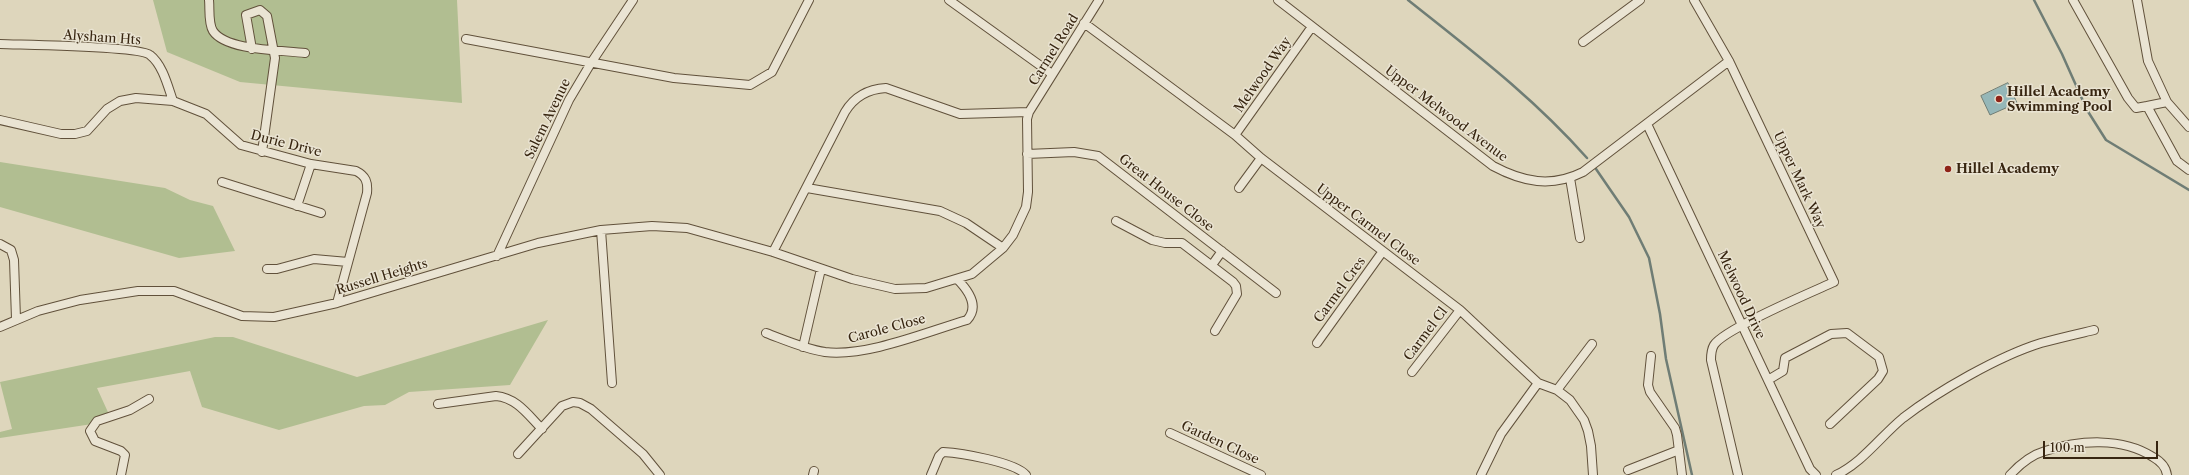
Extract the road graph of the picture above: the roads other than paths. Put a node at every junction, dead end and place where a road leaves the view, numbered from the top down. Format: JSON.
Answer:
{"nodes":[{"id":1,"x":209,"y":0,"type":"edge"},
{"id":2,"x":633,"y":0,"type":"edge"},
{"id":3,"x":809,"y":0,"type":"edge"},
{"id":4,"x":949,"y":0,"type":"edge"},
{"id":5,"x":1099,"y":0,"type":"edge"},
{"id":6,"x":1278,"y":0,"type":"edge"},
{"id":7,"x":1640,"y":0,"type":"edge"},
{"id":8,"x":1694,"y":0,"type":"edge"},
{"id":9,"x":2073,"y":0,"type":"edge"},
{"id":10,"x":2136,"y":0,"type":"edge"},
{"id":11,"x":1084,"y":24,"type":"junction"},
{"id":12,"x":1312,"y":28,"type":"junction"},
{"id":13,"x":466,"y":39,"type":"dead end"},
{"id":14,"x":1583,"y":42,"type":"dead end"},
{"id":15,"x":0,"y":44,"type":"edge"},
{"id":16,"x":252,"y":49,"type":"junction"},
{"id":17,"x":274,"y":49,"type":"junction"},
{"id":18,"x":305,"y":53,"type":"dead end"},
{"id":19,"x":1729,"y":61,"type":"junction"},
{"id":20,"x":590,"y":63,"type":"junction"},
{"id":21,"x":1052,"y":74,"type":"junction"},
{"id":22,"x":173,"y":101,"type":"junction"},
{"id":23,"x":2167,"y":102,"type":"junction"},
{"id":24,"x":2147,"y":106,"type":"junction"},
{"id":25,"x":1029,"y":112,"type":"junction"},
{"id":26,"x":0,"y":120,"type":"edge"},
{"id":27,"x":1647,"y":124,"type":"junction"},
{"id":28,"x":2189,"y":127,"type":"edge"},
{"id":29,"x":1235,"y":135,"type":"junction"},
{"id":30,"x":262,"y":152,"type":"junction"},
{"id":31,"x":1027,"y":154,"type":"junction"},
{"id":32,"x":1261,"y":158,"type":"junction"},
{"id":33,"x":310,"y":164,"type":"junction"},
{"id":34,"x":2189,"y":170,"type":"edge"},
{"id":35,"x":1570,"y":178,"type":"junction"},
{"id":36,"x":222,"y":182,"type":"dead end"},
{"id":37,"x":807,"y":188,"type":"junction"},
{"id":38,"x":1239,"y":188,"type":"dead end"},
{"id":39,"x":297,"y":206,"type":"junction"},
{"id":40,"x":321,"y":212,"type":"dead end"},
{"id":41,"x":1116,"y":221,"type":"dead end"},
{"id":42,"x":601,"y":230,"type":"junction"},
{"id":43,"x":1580,"y":238,"type":"dead end"},
{"id":44,"x":0,"y":244,"type":"edge"},
{"id":45,"x":1003,"y":248,"type":"junction"},
{"id":46,"x":1383,"y":251,"type":"junction"},
{"id":47,"x":774,"y":252,"type":"junction"},
{"id":48,"x":1222,"y":252,"type":"junction"},
{"id":49,"x":497,"y":256,"type":"junction"},
{"id":50,"x":348,"y":262,"type":"junction"},
{"id":51,"x":1212,"y":265,"type":"junction"},
{"id":52,"x":267,"y":269,"type":"dead end"},
{"id":53,"x":821,"y":269,"type":"junction"},
{"id":54,"x":957,"y":279,"type":"junction"},
{"id":55,"x":1276,"y":293,"type":"dead end"},
{"id":56,"x":337,"y":303,"type":"junction"},
{"id":57,"x":1460,"y":310,"type":"junction"},
{"id":58,"x":16,"y":319,"type":"junction"},
{"id":59,"x":1742,"y":325,"type":"junction"},
{"id":60,"x":0,"y":327,"type":"edge"},
{"id":61,"x":2094,"y":330,"type":"dead end"},
{"id":62,"x":1215,"y":331,"type":"dead end"},
{"id":63,"x":766,"y":333,"type":"dead end"},
{"id":64,"x":1317,"y":343,"type":"dead end"},
{"id":65,"x":1592,"y":344,"type":"dead end"},
{"id":66,"x":803,"y":346,"type":"junction"},
{"id":67,"x":1652,"y":356,"type":"dead end"},
{"id":68,"x":1412,"y":372,"type":"dead end"},
{"id":69,"x":1768,"y":380,"type":"junction"},
{"id":70,"x":612,"y":383,"type":"dead end"},
{"id":71,"x":1538,"y":383,"type":"junction"},
{"id":72,"x":1557,"y":390,"type":"junction"},
{"id":73,"x":149,"y":399,"type":"dead end"},
{"id":74,"x":438,"y":404,"type":"dead end"},
{"id":75,"x":1830,"y":424,"type":"dead end"},
{"id":76,"x":542,"y":429,"type":"junction"},
{"id":77,"x":1170,"y":434,"type":"dead end"},
{"id":78,"x":1679,"y":450,"type":"junction"},
{"id":79,"x":518,"y":454,"type":"dead end"},
{"id":80,"x":1628,"y":470,"type":"dead end"},
{"id":81,"x":121,"y":475,"type":"edge"},
{"id":82,"x":660,"y":475,"type":"edge"},
{"id":83,"x":931,"y":475,"type":"edge"},
{"id":84,"x":1026,"y":475,"type":"edge"},
{"id":85,"x":1261,"y":475,"type":"edge"},
{"id":86,"x":1481,"y":475,"type":"edge"},
{"id":87,"x":1593,"y":475,"type":"edge"},
{"id":88,"x":1682,"y":475,"type":"edge"},
{"id":89,"x":1738,"y":475,"type":"edge"},
{"id":90,"x":1816,"y":475,"type":"edge"},
{"id":91,"x":1836,"y":475,"type":"edge"},
{"id":92,"x":2010,"y":475,"type":"edge"},
{"id":93,"x":2168,"y":475,"type":"edge"}],
"edges":[{"from":1,"to":16,"type":"street"},
{"from":2,"to":20,"type":"street","name":"Salem Avenue"},
{"from":3,"to":20,"type":"street"},
{"from":4,"to":21,"type":"street"},
{"from":5,"to":11,"type":"street","name":"Carmel Road"},
{"from":6,"to":12,"type":"street","name":"Upper Melwood Avenue"},
{"from":7,"to":14,"type":"street"},
{"from":8,"to":19,"type":"street","name":"Upper Mark Way"},
{"from":9,"to":24,"type":"street"},
{"from":10,"to":23,"type":"street"},
{"from":11,"to":21,"type":"street","name":"Carmel Road"},
{"from":11,"to":29,"type":"street","name":"Upper Carmel Close"},
{"from":12,"to":29,"type":"street","name":"Melwood Way"},
{"from":12,"to":35,"type":"street","name":"Upper Melwood Avenue"},
{"from":13,"to":20,"type":"street"},
{"from":15,"to":22,"type":"street","name":"Alysham Hts"},
{"from":16,"to":17,"type":"street"},
{"from":16,"to":17,"type":"street"},
{"from":17,"to":18,"type":"street"},
{"from":17,"to":30,"type":"street"},
{"from":19,"to":27,"type":"street","name":"Upper Melwood Avenue"},
{"from":19,"to":59,"type":"street","name":"Upper Mark Way"},
{"from":20,"to":49,"type":"street","name":"Salem Avenue"},
{"from":21,"to":25,"type":"street","name":"Carmel Road"},
{"from":22,"to":26,"type":"street","name":"Durie Drive"},
{"from":22,"to":30,"type":"street","name":"Durie Drive"},
{"from":23,"to":24,"type":"street"},
{"from":23,"to":28,"type":"street"},
{"from":24,"to":34,"type":"street"},
{"from":25,"to":31,"type":"street","name":"Russell Heights"},
{"from":25,"to":37,"type":"street"},
{"from":27,"to":35,"type":"street","name":"Upper Melwood Avenue"},
{"from":27,"to":59,"type":"street","name":"Melwood Drive"},
{"from":29,"to":32,"type":"street","name":"Upper Carmel Close"},
{"from":30,"to":33,"type":"street","name":"Durie Drive"},
{"from":31,"to":45,"type":"street","name":"Russell Heights"},
{"from":31,"to":48,"type":"street","name":"Great House Close"},
{"from":32,"to":38,"type":"street"},
{"from":32,"to":46,"type":"street","name":"Upper Carmel Close"},
{"from":33,"to":39,"type":"street"},
{"from":33,"to":50,"type":"street","name":"Durie Drive"},
{"from":35,"to":43,"type":"street"},
{"from":36,"to":39,"type":"street"},
{"from":37,"to":45,"type":"street"},
{"from":37,"to":47,"type":"street"},
{"from":39,"to":40,"type":"street"},
{"from":41,"to":51,"type":"street"},
{"from":42,"to":47,"type":"street","name":"Russell Heights"},
{"from":42,"to":49,"type":"street","name":"Russell Heights"},
{"from":42,"to":70,"type":"street"},
{"from":44,"to":58,"type":"street"},
{"from":45,"to":54,"type":"street","name":"Russell Heights"},
{"from":46,"to":57,"type":"street","name":"Upper Carmel Close"},
{"from":46,"to":64,"type":"street","name":"Carmel Cres"},
{"from":47,"to":53,"type":"street","name":"Russell Heights"},
{"from":48,"to":51,"type":"street"},
{"from":48,"to":55,"type":"street","name":"Great House Close"},
{"from":49,"to":56,"type":"street","name":"Russell Heights"},
{"from":50,"to":52,"type":"street"},
{"from":50,"to":56,"type":"street","name":"Durie Drive"},
{"from":51,"to":62,"type":"street"},
{"from":53,"to":54,"type":"street","name":"Russell Heights"},
{"from":53,"to":66,"type":"street"},
{"from":54,"to":66,"type":"street","name":"Carole Close"},
{"from":56,"to":58,"type":"street","name":"Russell Heights"},
{"from":57,"to":68,"type":"street","name":"Carmel Cl"},
{"from":57,"to":71,"type":"street","name":"Upper Carmel Close"},
{"from":58,"to":60,"type":"street","name":"Russell Heights"},
{"from":59,"to":69,"type":"street","name":"Melwood Drive"},
{"from":59,"to":89,"type":"street"},
{"from":61,"to":91,"type":"street"},
{"from":63,"to":66,"type":"street","name":"Carole Close"},
{"from":65,"to":72,"type":"street"},
{"from":67,"to":78,"type":"street"},
{"from":69,"to":75,"type":"street"},
{"from":69,"to":90,"type":"street","name":"Melwood Drive"},
{"from":71,"to":72,"type":"street","name":"Upper Carmel Close"},
{"from":71,"to":86,"type":"street"},
{"from":72,"to":87,"type":"street","name":"Upper Carmel Close"},
{"from":73,"to":81,"type":"street"},
{"from":74,"to":76,"type":"street"},
{"from":76,"to":79,"type":"street"},
{"from":76,"to":82,"type":"street"},
{"from":77,"to":85,"type":"street","name":"Garden Close"},
{"from":78,"to":80,"type":"street"},
{"from":78,"to":88,"type":"street"},
{"from":83,"to":84,"type":"street"},
{"from":92,"to":93,"type":"street"}]}
